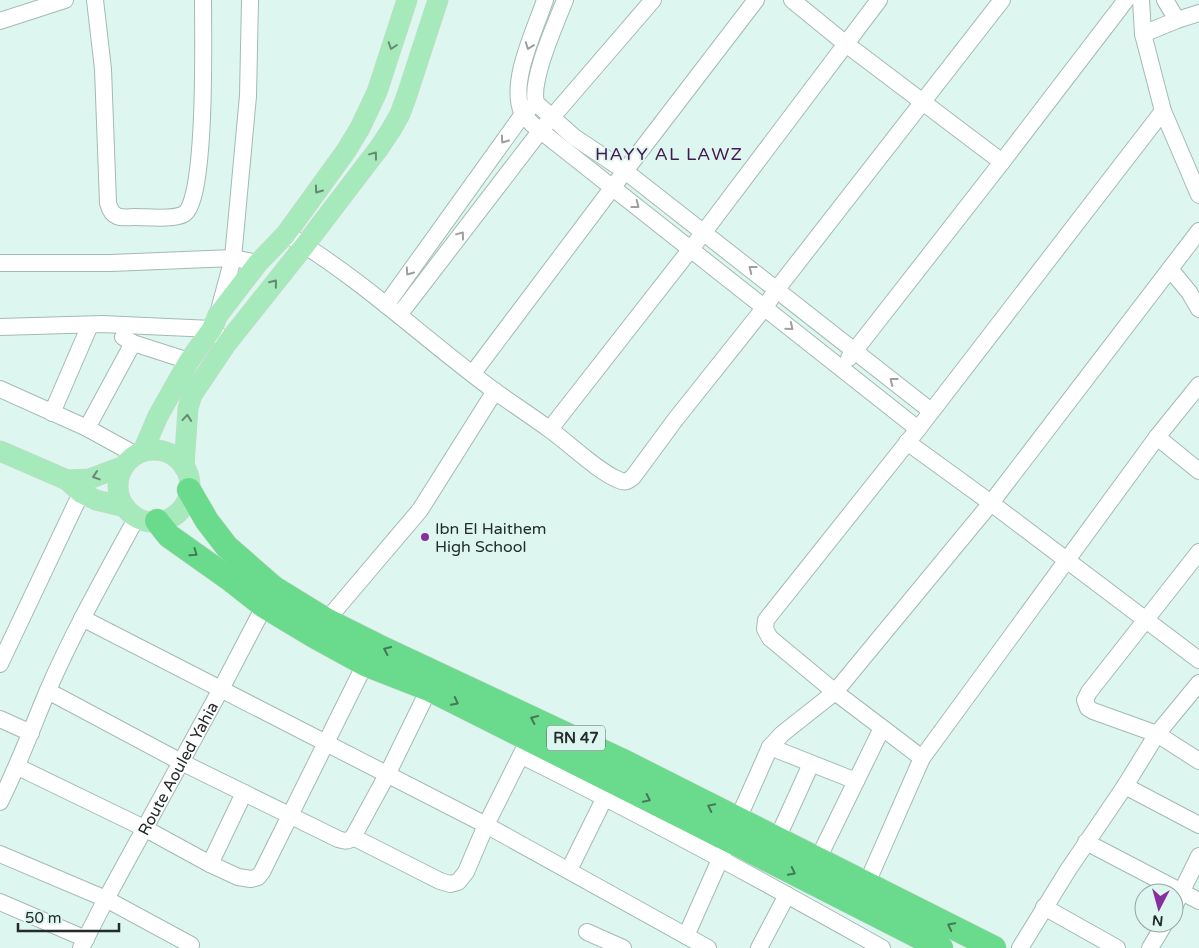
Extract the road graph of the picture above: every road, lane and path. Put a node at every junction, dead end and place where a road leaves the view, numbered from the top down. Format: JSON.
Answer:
{"nodes":[{"id":1,"x":64,"y":0,"type":"edge"},
{"id":2,"x":95,"y":0,"type":"edge"},
{"id":3,"x":203,"y":0,"type":"edge"},
{"id":4,"x":250,"y":0,"type":"edge"},
{"id":5,"x":406,"y":0,"type":"edge"},
{"id":6,"x":438,"y":0,"type":"edge"},
{"id":7,"x":545,"y":0,"type":"edge"},
{"id":8,"x":565,"y":0,"type":"edge"},
{"id":9,"x":653,"y":0,"type":"edge"},
{"id":10,"x":756,"y":0,"type":"edge"},
{"id":11,"x":792,"y":0,"type":"edge"},
{"id":12,"x":879,"y":0,"type":"edge"},
{"id":13,"x":1002,"y":0,"type":"edge"},
{"id":14,"x":1126,"y":0,"type":"edge"},
{"id":15,"x":1141,"y":0,"type":"edge"},
{"id":16,"x":1165,"y":0,"type":"edge"},
{"id":17,"x":34,"y":5,"type":"edge"},
{"id":18,"x":1193,"y":9,"type":"edge"},
{"id":19,"x":1177,"y":20,"type":"junction"},
{"id":20,"x":0,"y":21,"type":"edge"},
{"id":21,"x":1143,"y":34,"type":"junction"},
{"id":22,"x":846,"y":44,"type":"junction"},
{"id":23,"x":536,"y":103,"type":"junction"},
{"id":24,"x":923,"y":103,"type":"junction"},
{"id":25,"x":370,"y":106,"type":"junction"},
{"id":26,"x":1163,"y":111,"type":"junction"},
{"id":27,"x":400,"y":114,"type":"junction"},
{"id":28,"x":522,"y":114,"type":"junction"},
{"id":29,"x":547,"y":124,"type":"junction"},
{"id":30,"x":570,"y":143,"type":"junction"},
{"id":31,"x":1002,"y":162,"type":"junction"},
{"id":32,"x":625,"y":171,"type":"junction"},
{"id":33,"x":613,"y":187,"type":"junction"},
{"id":34,"x":1199,"y":195,"type":"edge"},
{"id":35,"x":1199,"y":231,"type":"edge"},
{"id":36,"x":704,"y":232,"type":"junction"},
{"id":37,"x":286,"y":234,"type":"junction"},
{"id":38,"x":305,"y":245,"type":"junction"},
{"id":39,"x":691,"y":248,"type":"junction"},
{"id":40,"x":422,"y":254,"type":"junction"},
{"id":41,"x":233,"y":258,"type":"junction"},
{"id":42,"x":0,"y":263,"type":"edge"},
{"id":43,"x":258,"y":263,"type":"junction"},
{"id":44,"x":438,"y":265,"type":"junction"},
{"id":45,"x":1170,"y":269,"type":"junction"},
{"id":46,"x":777,"y":289,"type":"junction"},
{"id":47,"x":386,"y":304,"type":"junction"},
{"id":48,"x":765,"y":307,"type":"junction"},
{"id":49,"x":1199,"y":309,"type":"edge"},
{"id":50,"x":399,"y":315,"type":"junction"},
{"id":51,"x":215,"y":322,"type":"junction"},
{"id":52,"x":96,"y":324,"type":"junction"},
{"id":53,"x":0,"y":327,"type":"edge"},
{"id":54,"x":133,"y":343,"type":"junction"},
{"id":55,"x":227,"y":343,"type":"junction"},
{"id":56,"x":854,"y":351,"type":"junction"},
{"id":57,"x":189,"y":361,"type":"junction"},
{"id":58,"x":842,"y":369,"type":"junction"},
{"id":59,"x":473,"y":373,"type":"junction"},
{"id":60,"x":1199,"y":385,"type":"edge"},
{"id":61,"x":0,"y":389,"type":"edge"},
{"id":62,"x":494,"y":391,"type":"junction"},
{"id":63,"x":931,"y":411,"type":"junction"},
{"id":64,"x":52,"y":413,"type":"junction"},
{"id":65,"x":87,"y":428,"type":"junction"},
{"id":66,"x":918,"y":429,"type":"junction"},
{"id":67,"x":550,"y":430,"type":"junction"},
{"id":68,"x":1157,"y":437,"type":"junction"},
{"id":69,"x":907,"y":442,"type":"junction"},
{"id":70,"x":0,"y":451,"type":"edge"},
{"id":71,"x":134,"y":457,"type":"junction"},
{"id":72,"x":184,"y":467,"type":"junction"},
{"id":73,"x":1199,"y":471,"type":"edge"},
{"id":74,"x":67,"y":480,"type":"junction"},
{"id":75,"x":189,"y":490,"type":"junction"},
{"id":76,"x":81,"y":493,"type":"junction"},
{"id":77,"x":991,"y":503,"type":"junction"},
{"id":78,"x":140,"y":515,"type":"junction"},
{"id":79,"x":1199,"y":552,"type":"edge"},
{"id":80,"x":1067,"y":559,"type":"junction"},
{"id":81,"x":269,"y":597,"type":"junction"},
{"id":82,"x":82,"y":618,"type":"junction"},
{"id":83,"x":1146,"y":620,"type":"junction"},
{"id":84,"x":320,"y":628,"type":"junction"},
{"id":85,"x":1199,"y":660,"type":"edge"},
{"id":86,"x":0,"y":662,"type":"edge"},
{"id":87,"x":365,"y":664,"type":"junction"},
{"id":88,"x":1199,"y":683,"type":"edge"},
{"id":89,"x":221,"y":689,"type":"junction"},
{"id":90,"x":429,"y":689,"type":"junction"},
{"id":91,"x":48,"y":691,"type":"junction"},
{"id":92,"x":835,"y":692,"type":"junction"},
{"id":93,"x":0,"y":719,"type":"edge"},
{"id":94,"x":882,"y":728,"type":"junction"},
{"id":95,"x":31,"y":733,"type":"junction"},
{"id":96,"x":1157,"y":734,"type":"junction"},
{"id":97,"x":326,"y":744,"type":"junction"},
{"id":98,"x":770,"y":747,"type":"junction"},
{"id":99,"x":525,"y":748,"type":"junction"},
{"id":100,"x":922,"y":758,"type":"junction"},
{"id":101,"x":621,"y":760,"type":"junction"},
{"id":102,"x":1199,"y":761,"type":"edge"},
{"id":103,"x":182,"y":762,"type":"junction"},
{"id":104,"x":812,"y":764,"type":"junction"},
{"id":105,"x":9,"y":775,"type":"edge"},
{"id":106,"x":386,"y":775,"type":"junction"},
{"id":107,"x":856,"y":782,"type":"junction"},
{"id":108,"x":1124,"y":786,"type":"junction"},
{"id":109,"x":609,"y":790,"type":"junction"},
{"id":110,"x":244,"y":793,"type":"junction"},
{"id":111,"x":0,"y":802,"type":"edge"},
{"id":112,"x":291,"y":815,"type":"junction"},
{"id":113,"x":486,"y":825,"type":"junction"},
{"id":114,"x":1199,"y":825,"type":"edge"},
{"id":115,"x":144,"y":828,"type":"junction"},
{"id":116,"x":353,"y":838,"type":"junction"},
{"id":117,"x":777,"y":839,"type":"junction"},
{"id":118,"x":729,"y":840,"type":"junction"},
{"id":119,"x":1086,"y":842,"type":"junction"},
{"id":120,"x":0,"y":854,"type":"edge"},
{"id":121,"x":1199,"y":856,"type":"edge"},
{"id":122,"x":818,"y":859,"type":"junction"},
{"id":123,"x":210,"y":864,"type":"junction"},
{"id":124,"x":569,"y":870,"type":"junction"},
{"id":125,"x":867,"y":883,"type":"junction"},
{"id":126,"x":1165,"y":883,"type":"edge"},
{"id":127,"x":1184,"y":888,"type":"edge"},
{"id":128,"x":1184,"y":893,"type":"edge"},
{"id":129,"x":787,"y":895,"type":"junction"},
{"id":130,"x":106,"y":899,"type":"junction"},
{"id":131,"x":1199,"y":901,"type":"edge"},
{"id":132,"x":0,"y":902,"type":"edge"},
{"id":133,"x":1044,"y":908,"type":"junction"},
{"id":134,"x":586,"y":932,"type":"dead end"},
{"id":135,"x":1159,"y":933,"type":"edge"},
{"id":136,"x":686,"y":936,"type":"junction"},
{"id":137,"x":83,"y":943,"type":"edge"},
{"id":138,"x":916,"y":943,"type":"edge"},
{"id":139,"x":190,"y":945,"type":"dead end"},
{"id":140,"x":623,"y":948,"type":"edge"},
{"id":141,"x":708,"y":948,"type":"edge"},
{"id":142,"x":759,"y":948,"type":"edge"},
{"id":143,"x":882,"y":948,"type":"edge"},
{"id":144,"x":941,"y":948,"type":"edge"},
{"id":145,"x":994,"y":948,"type":"edge"},
{"id":146,"x":1020,"y":948,"type":"edge"},
{"id":147,"x":1118,"y":948,"type":"edge"},
{"id":148,"x":1150,"y":948,"type":"edge"}],
"edges":[{"from":1,"to":17,"type":"street"},
{"from":2,"to":3,"type":"street"},
{"from":4,"to":41,"type":"street"},
{"from":5,"to":25,"type":"main road","one_way":true},
{"from":6,"to":27,"type":"main road"},
{"from":7,"to":28,"type":"street","one_way":true},
{"from":8,"to":23,"type":"street"},
{"from":9,"to":29,"type":"street"},
{"from":10,"to":32,"type":"street"},
{"from":11,"to":22,"type":"street"},
{"from":12,"to":22,"type":"street"},
{"from":13,"to":24,"type":"street"},
{"from":14,"to":31,"type":"street"},
{"from":15,"to":21,"type":"street"},
{"from":16,"to":19,"type":"street"},
{"from":17,"to":20,"type":"street"},
{"from":18,"to":19,"type":"street"},
{"from":19,"to":21,"type":"street"},
{"from":21,"to":26,"type":"street"},
{"from":22,"to":24,"type":"street"},
{"from":22,"to":36,"type":"street"},
{"from":23,"to":28,"type":"street"},
{"from":23,"to":29,"type":"street"},
{"from":24,"to":31,"type":"street"},
{"from":24,"to":46,"type":"street"},
{"from":25,"to":27,"type":"main road"},
{"from":25,"to":37,"type":"main road","one_way":true},
{"from":26,"to":34,"type":"street"},
{"from":26,"to":63,"type":"street"},
{"from":38,"to":27,"type":"main road","one_way":true},
{"from":28,"to":29,"type":"street"},
{"from":28,"to":40,"type":"street","one_way":true},
{"from":29,"to":30,"type":"street"},
{"from":44,"to":29,"type":"street","one_way":true},
{"from":30,"to":32,"type":"street"},
{"from":30,"to":33,"type":"street"},
{"from":31,"to":56,"type":"street"},
{"from":32,"to":33,"type":"street"},
{"from":32,"to":36,"type":"street"},
{"from":33,"to":39,"type":"street","one_way":true},
{"from":33,"to":59,"type":"street"},
{"from":35,"to":45,"type":"street"},
{"from":36,"to":39,"type":"street"},
{"from":46,"to":36,"type":"street","one_way":true},
{"from":37,"to":38,"type":"street"},
{"from":37,"to":43,"type":"main road"},
{"from":38,"to":47,"type":"street"},
{"from":55,"to":38,"type":"main road","one_way":true},
{"from":39,"to":48,"type":"street"},
{"from":39,"to":67,"type":"street"},
{"from":40,"to":44,"type":"street"},
{"from":40,"to":47,"type":"street","one_way":true},
{"from":41,"to":42,"type":"street"},
{"from":41,"to":43,"type":"street"},
{"from":41,"to":51,"type":"street"},
{"from":43,"to":51,"type":"main road"},
{"from":44,"to":50,"type":"street"},
{"from":45,"to":49,"type":"street"},
{"from":45,"to":77,"type":"street"},
{"from":46,"to":48,"type":"street"},
{"from":46,"to":56,"type":"street"},
{"from":47,"to":50,"type":"street"},
{"from":48,"to":58,"type":"street","one_way":true},
{"from":48,"to":67,"type":"street"},
{"from":50,"to":59,"type":"street"},
{"from":51,"to":52,"type":"street"},
{"from":51,"to":55,"type":"street"},
{"from":51,"to":57,"type":"main road"},
{"from":52,"to":53,"type":"street"},
{"from":52,"to":54,"type":"street"},
{"from":52,"to":64,"type":"street"},
{"from":54,"to":57,"type":"street"},
{"from":54,"to":65,"type":"street"},
{"from":72,"to":55,"type":"main road","one_way":true},
{"from":56,"to":58,"type":"street"},
{"from":63,"to":56,"type":"street","one_way":true},
{"from":57,"to":71,"type":"main road"},
{"from":58,"to":66,"type":"street"},
{"from":59,"to":62,"type":"street"},
{"from":60,"to":68,"type":"street"},
{"from":61,"to":64,"type":"street"},
{"from":62,"to":67,"type":"street"},
{"from":62,"to":84,"type":"street"},
{"from":63,"to":66,"type":"street"},
{"from":64,"to":65,"type":"street"},
{"from":65,"to":71,"type":"street"},
{"from":66,"to":69,"type":"street"},
{"from":68,"to":73,"type":"street"},
{"from":68,"to":80,"type":"street"},
{"from":69,"to":77,"type":"street"},
{"from":69,"to":92,"type":"street"},
{"from":70,"to":74,"type":"main road"},
{"from":71,"to":72,"type":"main road"},
{"from":71,"to":74,"type":"main road","one_way":true},
{"from":71,"to":78,"type":"main road"},
{"from":72,"to":75,"type":"main road"},
{"from":74,"to":76,"type":"main road"},
{"from":75,"to":78,"type":"main road"},
{"from":75,"to":81,"type":"highway","number":"RN 47"},
{"from":76,"to":78,"type":"main road"},
{"from":76,"to":86,"type":"street"},
{"from":77,"to":80,"type":"street"},
{"from":77,"to":92,"type":"street"},
{"from":78,"to":81,"type":"highway","number":"RN 47","one_way":true},
{"from":78,"to":82,"type":"street"},
{"from":79,"to":83,"type":"street"},
{"from":80,"to":83,"type":"street"},
{"from":80,"to":100,"type":"street"},
{"from":81,"to":84,"type":"highway","number":"RN 47"},
{"from":81,"to":89,"type":"street","name":"Route Aouled Yahia"},
{"from":82,"to":89,"type":"street"},
{"from":82,"to":91,"type":"street"},
{"from":83,"to":85,"type":"street"},
{"from":83,"to":96,"type":"street"},
{"from":84,"to":87,"type":"highway","number":"RN 47"},
{"from":101,"to":84,"type":"highway","number":"RN 47","one_way":true},
{"from":87,"to":90,"type":"highway","number":"RN 47"},
{"from":87,"to":97,"type":"street"},
{"from":88,"to":96,"type":"street"},
{"from":89,"to":97,"type":"street"},
{"from":89,"to":103,"type":"street","name":"Route Aouled Yahia"},
{"from":90,"to":99,"type":"highway","number":"RN 47","one_way":true},
{"from":90,"to":106,"type":"street"},
{"from":91,"to":95,"type":"street"},
{"from":91,"to":103,"type":"street"},
{"from":92,"to":94,"type":"street"},
{"from":92,"to":98,"type":"street"},
{"from":93,"to":95,"type":"street"},
{"from":94,"to":100,"type":"street"},
{"from":94,"to":107,"type":"street"},
{"from":95,"to":105,"type":"street"},
{"from":96,"to":102,"type":"street"},
{"from":96,"to":108,"type":"street"},
{"from":97,"to":106,"type":"street"},
{"from":97,"to":112,"type":"street"},
{"from":98,"to":104,"type":"street"},
{"from":98,"to":118,"type":"street"},
{"from":99,"to":109,"type":"highway","number":"RN 47"},
{"from":99,"to":113,"type":"street"},
{"from":100,"to":125,"type":"street"},
{"from":101,"to":109,"type":"street"},
{"from":118,"to":101,"type":"highway","number":"RN 47","one_way":true},
{"from":103,"to":110,"type":"street"},
{"from":103,"to":115,"type":"street","name":"Route Aouled Yahia"},
{"from":104,"to":107,"type":"street"},
{"from":104,"to":117,"type":"street"},
{"from":105,"to":111,"type":"street"},
{"from":105,"to":115,"type":"street"},
{"from":106,"to":113,"type":"street"},
{"from":106,"to":116,"type":"street"},
{"from":107,"to":122,"type":"street"},
{"from":108,"to":114,"type":"street"},
{"from":108,"to":119,"type":"street"},
{"from":109,"to":118,"type":"highway","number":"RN 47"},
{"from":109,"to":124,"type":"street"},
{"from":110,"to":112,"type":"street"},
{"from":110,"to":123,"type":"street"},
{"from":112,"to":116,"type":"street"},
{"from":112,"to":123,"type":"street"},
{"from":113,"to":116,"type":"street"},
{"from":113,"to":124,"type":"street"},
{"from":115,"to":123,"type":"street"},
{"from":115,"to":130,"type":"street","name":"Route Aouled Yahia"},
{"from":117,"to":118,"type":"highway","number":"RN 47"},
{"from":117,"to":122,"type":"highway","number":"RN 47"},
{"from":118,"to":129,"type":"street"},
{"from":118,"to":136,"type":"street"},
{"from":118,"to":138,"type":"highway","number":"RN 47","one_way":true},
{"from":119,"to":126,"type":"street"},
{"from":119,"to":133,"type":"street"},
{"from":120,"to":130,"type":"street"},
{"from":121,"to":127,"type":"street"},
{"from":122,"to":125,"type":"highway","number":"RN 47"},
{"from":124,"to":136,"type":"street"},
{"from":145,"to":125,"type":"highway","number":"RN 47","one_way":true},
{"from":128,"to":131,"type":"street"},
{"from":129,"to":142,"type":"street"},
{"from":129,"to":143,"type":"street"},
{"from":130,"to":137,"type":"street","name":"Route Aouled Yahia"},
{"from":130,"to":139,"type":"street"},
{"from":132,"to":137,"type":"street"},
{"from":133,"to":146,"type":"street"},
{"from":133,"to":147,"type":"street"},
{"from":134,"to":140,"type":"street"},
{"from":135,"to":148,"type":"street"},
{"from":136,"to":141,"type":"street"},
{"from":138,"to":144,"type":"highway","number":"RN 47"}]}
